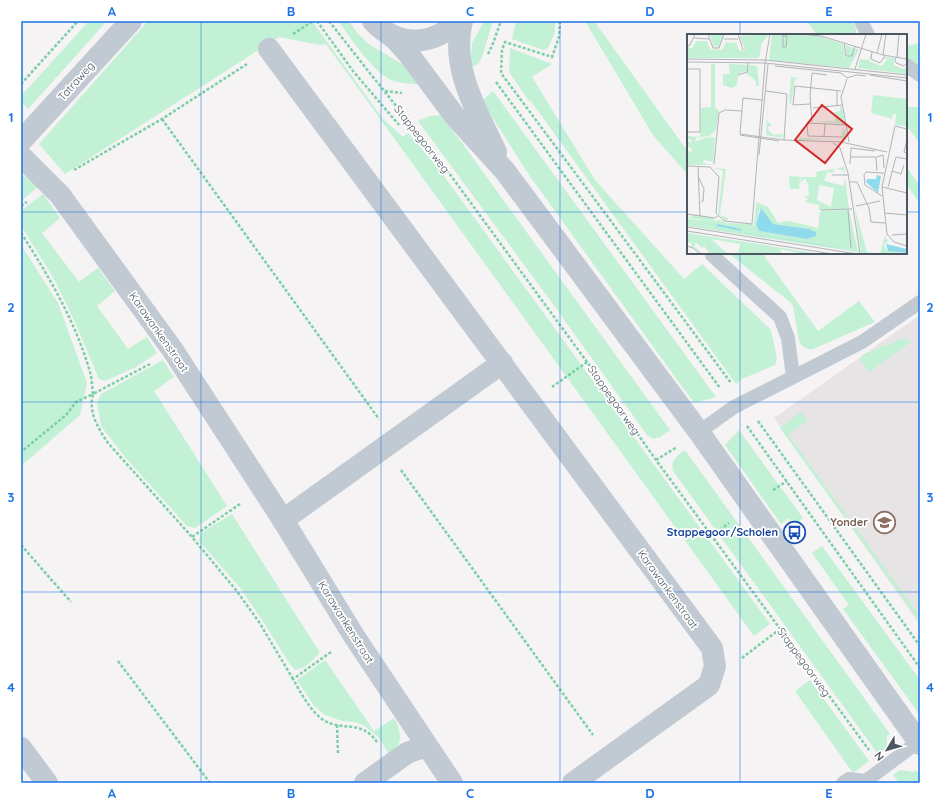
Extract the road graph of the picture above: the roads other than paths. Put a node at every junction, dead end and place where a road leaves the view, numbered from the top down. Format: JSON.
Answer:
{"nodes":[{"id":1,"x":131,"y":21,"type":"edge"},
{"id":2,"x":373,"y":21,"type":"edge"},
{"id":3,"x":458,"y":21,"type":"edge"},
{"id":4,"x":462,"y":21,"type":"edge"},
{"id":5,"x":861,"y":21,"type":"edge"},
{"id":6,"x":868,"y":34,"type":"edge"},
{"id":7,"x":390,"y":35,"type":"junction"},
{"id":8,"x":269,"y":49,"type":"road end"},
{"id":9,"x":907,"y":66,"type":"edge"},
{"id":10,"x":920,"y":75,"type":"edge"},
{"id":11,"x":21,"y":141,"type":"edge"},
{"id":12,"x":21,"y":156,"type":"edge"},
{"id":13,"x":505,"y":171,"type":"junction"},
{"id":14,"x":712,"y":255,"type":"dead end"},
{"id":15,"x":920,"y":302,"type":"edge"},
{"id":16,"x":502,"y":363,"type":"junction"},
{"id":17,"x":793,"y":377,"type":"junction"},
{"id":18,"x":699,"y":432,"type":"junction"},
{"id":19,"x":283,"y":520,"type":"junction"},
{"id":20,"x":919,"y":743,"type":"edge"},
{"id":21,"x":426,"y":746,"type":"junction"},
{"id":22,"x":21,"y":748,"type":"edge"},
{"id":23,"x":864,"y":782,"type":"edge"},
{"id":24,"x":47,"y":783,"type":"edge"},
{"id":25,"x":365,"y":783,"type":"edge"},
{"id":26,"x":452,"y":783,"type":"edge"},
{"id":27,"x":573,"y":783,"type":"edge"},
{"id":28,"x":843,"y":783,"type":"edge"}],
"edges":[{"from":1,"to":11,"type":"street","name":"Tatraweg"},
{"from":2,"to":7,"type":"street"},
{"from":3,"to":7,"type":"street"},
{"from":4,"to":13,"type":"street"},
{"from":5,"to":6,"type":"lane"},
{"from":7,"to":13,"type":"street"},
{"from":8,"to":16,"type":"street","name":"Karawankenstraat"},
{"from":9,"to":10,"type":"lane"},
{"from":12,"to":19,"type":"street","name":"Karawankenstraat"},
{"from":13,"to":18,"type":"street"},
{"from":14,"to":17,"type":"lane"},
{"from":15,"to":17,"type":"lane"},
{"from":16,"to":19,"type":"street"},
{"from":16,"to":27,"type":"street","name":"Karawankenstraat"},
{"from":17,"to":18,"type":"lane"},
{"from":18,"to":20,"type":"street"},
{"from":19,"to":21,"type":"street","name":"Karawankenstraat"},
{"from":20,"to":23,"type":"lane"},
{"from":21,"to":25,"type":"street"},
{"from":21,"to":26,"type":"street","name":"Karawankenstraat"},
{"from":22,"to":24,"type":"street"},
{"from":23,"to":28,"type":"lane"}]}
